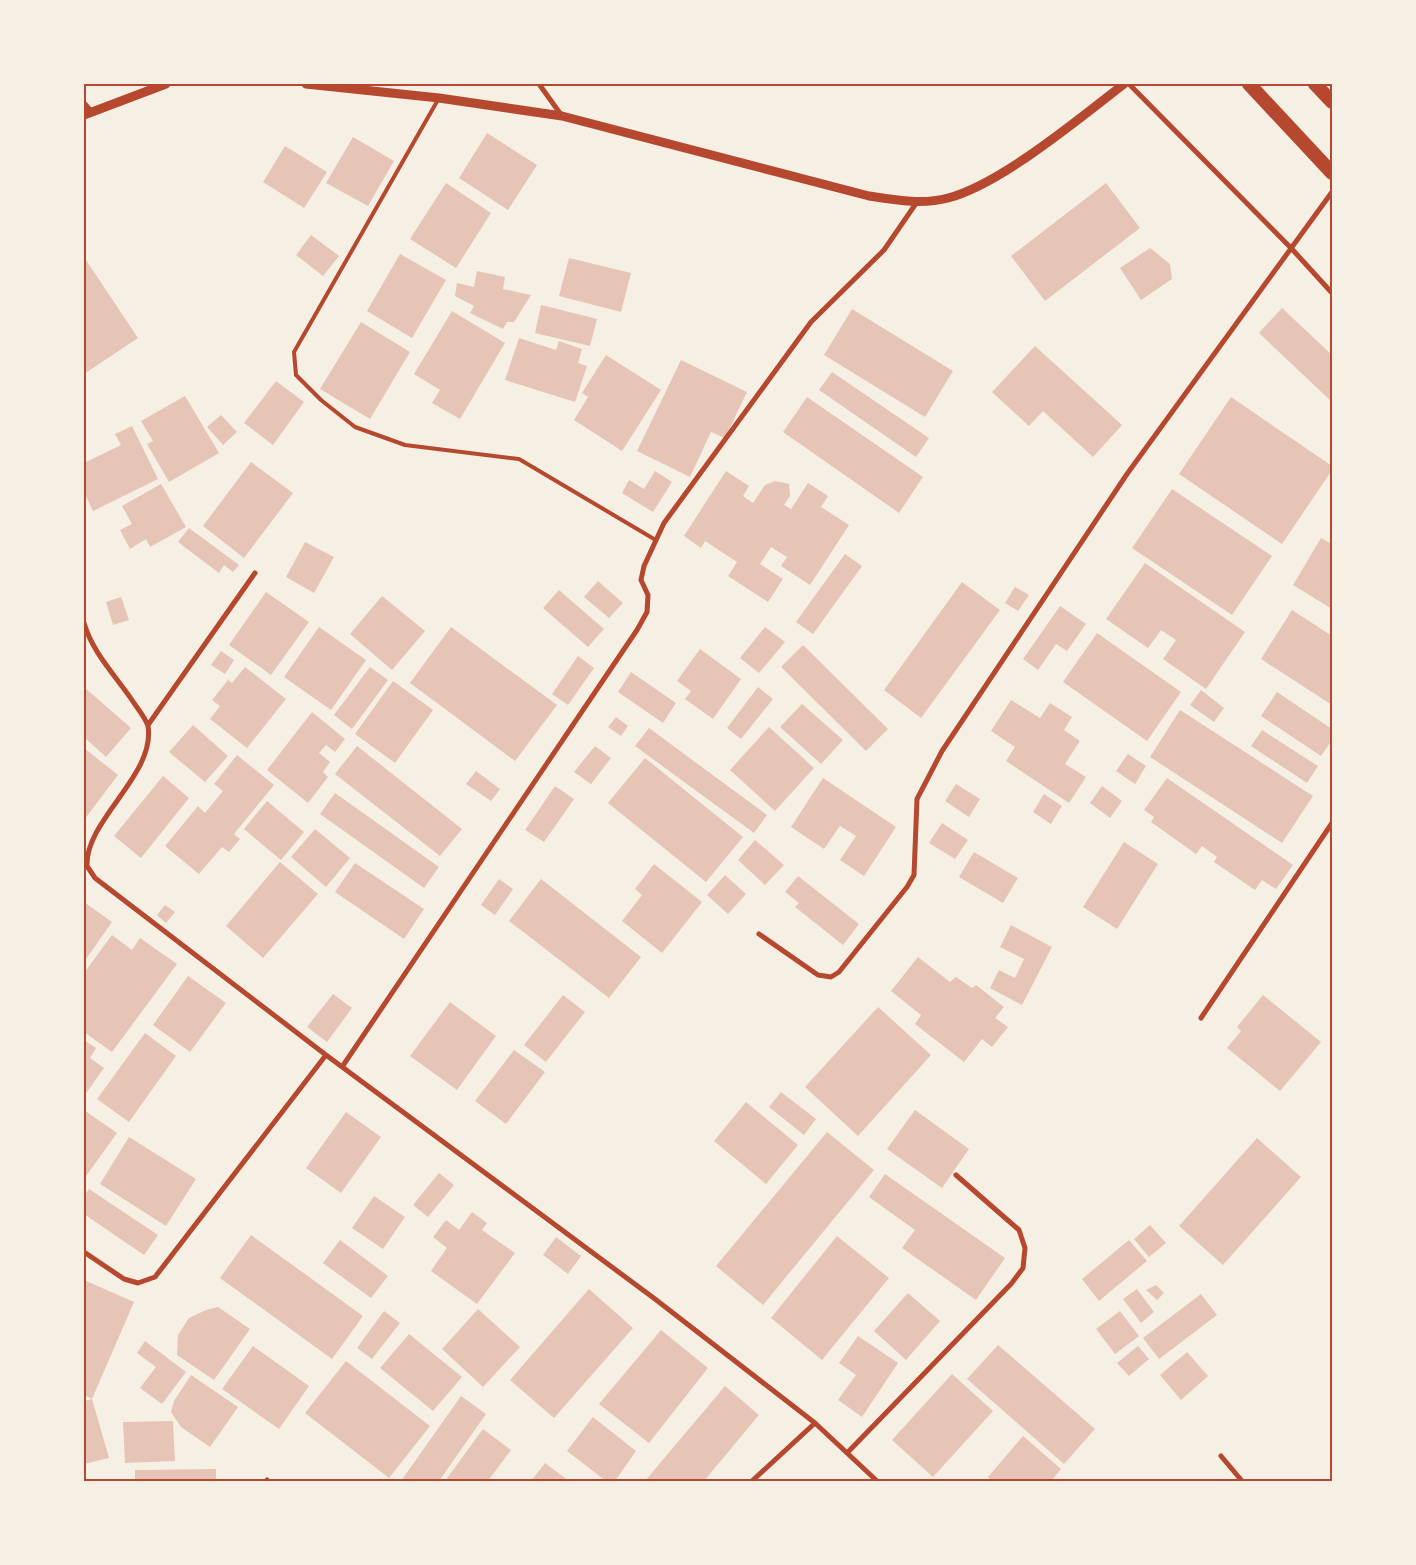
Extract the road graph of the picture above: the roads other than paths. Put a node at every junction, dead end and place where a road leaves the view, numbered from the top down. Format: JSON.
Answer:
{"nodes":[{"id":1,"x":166,"y":84,"type":"edge"},
{"id":2,"x":306,"y":84,"type":"edge"},
{"id":3,"x":538,"y":84,"type":"edge"},
{"id":4,"x":1124,"y":84,"type":"edge"},
{"id":5,"x":1129,"y":84,"type":"edge"},
{"id":6,"x":1249,"y":84,"type":"edge"},
{"id":7,"x":1315,"y":84,"type":"edge"},
{"id":8,"x":439,"y":98,"type":"junction"},
{"id":9,"x":1332,"y":102,"type":"edge"},
{"id":10,"x":84,"y":104,"type":"edge"},
{"id":11,"x":88,"y":113,"type":"edge"},
{"id":12,"x":562,"y":116,"type":"junction"},
{"id":13,"x":1332,"y":173,"type":"edge"},
{"id":14,"x":1332,"y":192,"type":"edge"},
{"id":15,"x":917,"y":202,"type":"junction"},
{"id":16,"x":1291,"y":248,"type":"junction"},
{"id":17,"x":1332,"y":293,"type":"edge"},
{"id":18,"x":654,"y":539,"type":"junction"},
{"id":19,"x":255,"y":573,"type":"dead end"},
{"id":20,"x":84,"y":624,"type":"edge"},
{"id":21,"x":148,"y":725,"type":"junction"},
{"id":22,"x":1332,"y":823,"type":"edge"},
{"id":23,"x":759,"y":934,"type":"dead end"},
{"id":24,"x":1201,"y":1018,"type":"dead end"},
{"id":25,"x":326,"y":1055,"type":"junction"},
{"id":26,"x":342,"y":1067,"type":"junction"},
{"id":27,"x":956,"y":1175,"type":"dead end"},
{"id":28,"x":84,"y":1252,"type":"edge"},
{"id":29,"x":815,"y":1423,"type":"junction"},
{"id":30,"x":848,"y":1453,"type":"junction"},
{"id":31,"x":1221,"y":1456,"type":"dead end"},
{"id":32,"x":752,"y":1481,"type":"edge"},
{"id":33,"x":877,"y":1481,"type":"edge"},
{"id":34,"x":1242,"y":1481,"type":"edge"}],
"edges":[{"from":1,"to":11,"type":"street"},
{"from":2,"to":8,"type":"street"},
{"from":3,"to":12,"type":"street"},
{"from":4,"to":15,"type":"street"},
{"from":5,"to":16,"type":"street"},
{"from":6,"to":13,"type":"highway"},
{"from":7,"to":9,"type":"highway"},
{"from":8,"to":12,"type":"street"},
{"from":8,"to":18,"type":"lane"},
{"from":10,"to":11,"type":"street"},
{"from":12,"to":15,"type":"street"},
{"from":14,"to":16,"type":"street"},
{"from":15,"to":18,"type":"street"},
{"from":16,"to":17,"type":"street"},
{"from":16,"to":23,"type":"street"},
{"from":18,"to":26,"type":"street"},
{"from":19,"to":21,"type":"street"},
{"from":20,"to":21,"type":"street"},
{"from":21,"to":25,"type":"street"},
{"from":22,"to":24,"type":"street"},
{"from":25,"to":26,"type":"street"},
{"from":25,"to":28,"type":"street"},
{"from":26,"to":29,"type":"street"},
{"from":27,"to":30,"type":"street"},
{"from":29,"to":30,"type":"street"},
{"from":29,"to":32,"type":"street"},
{"from":30,"to":33,"type":"street"},
{"from":31,"to":34,"type":"street"}]}
